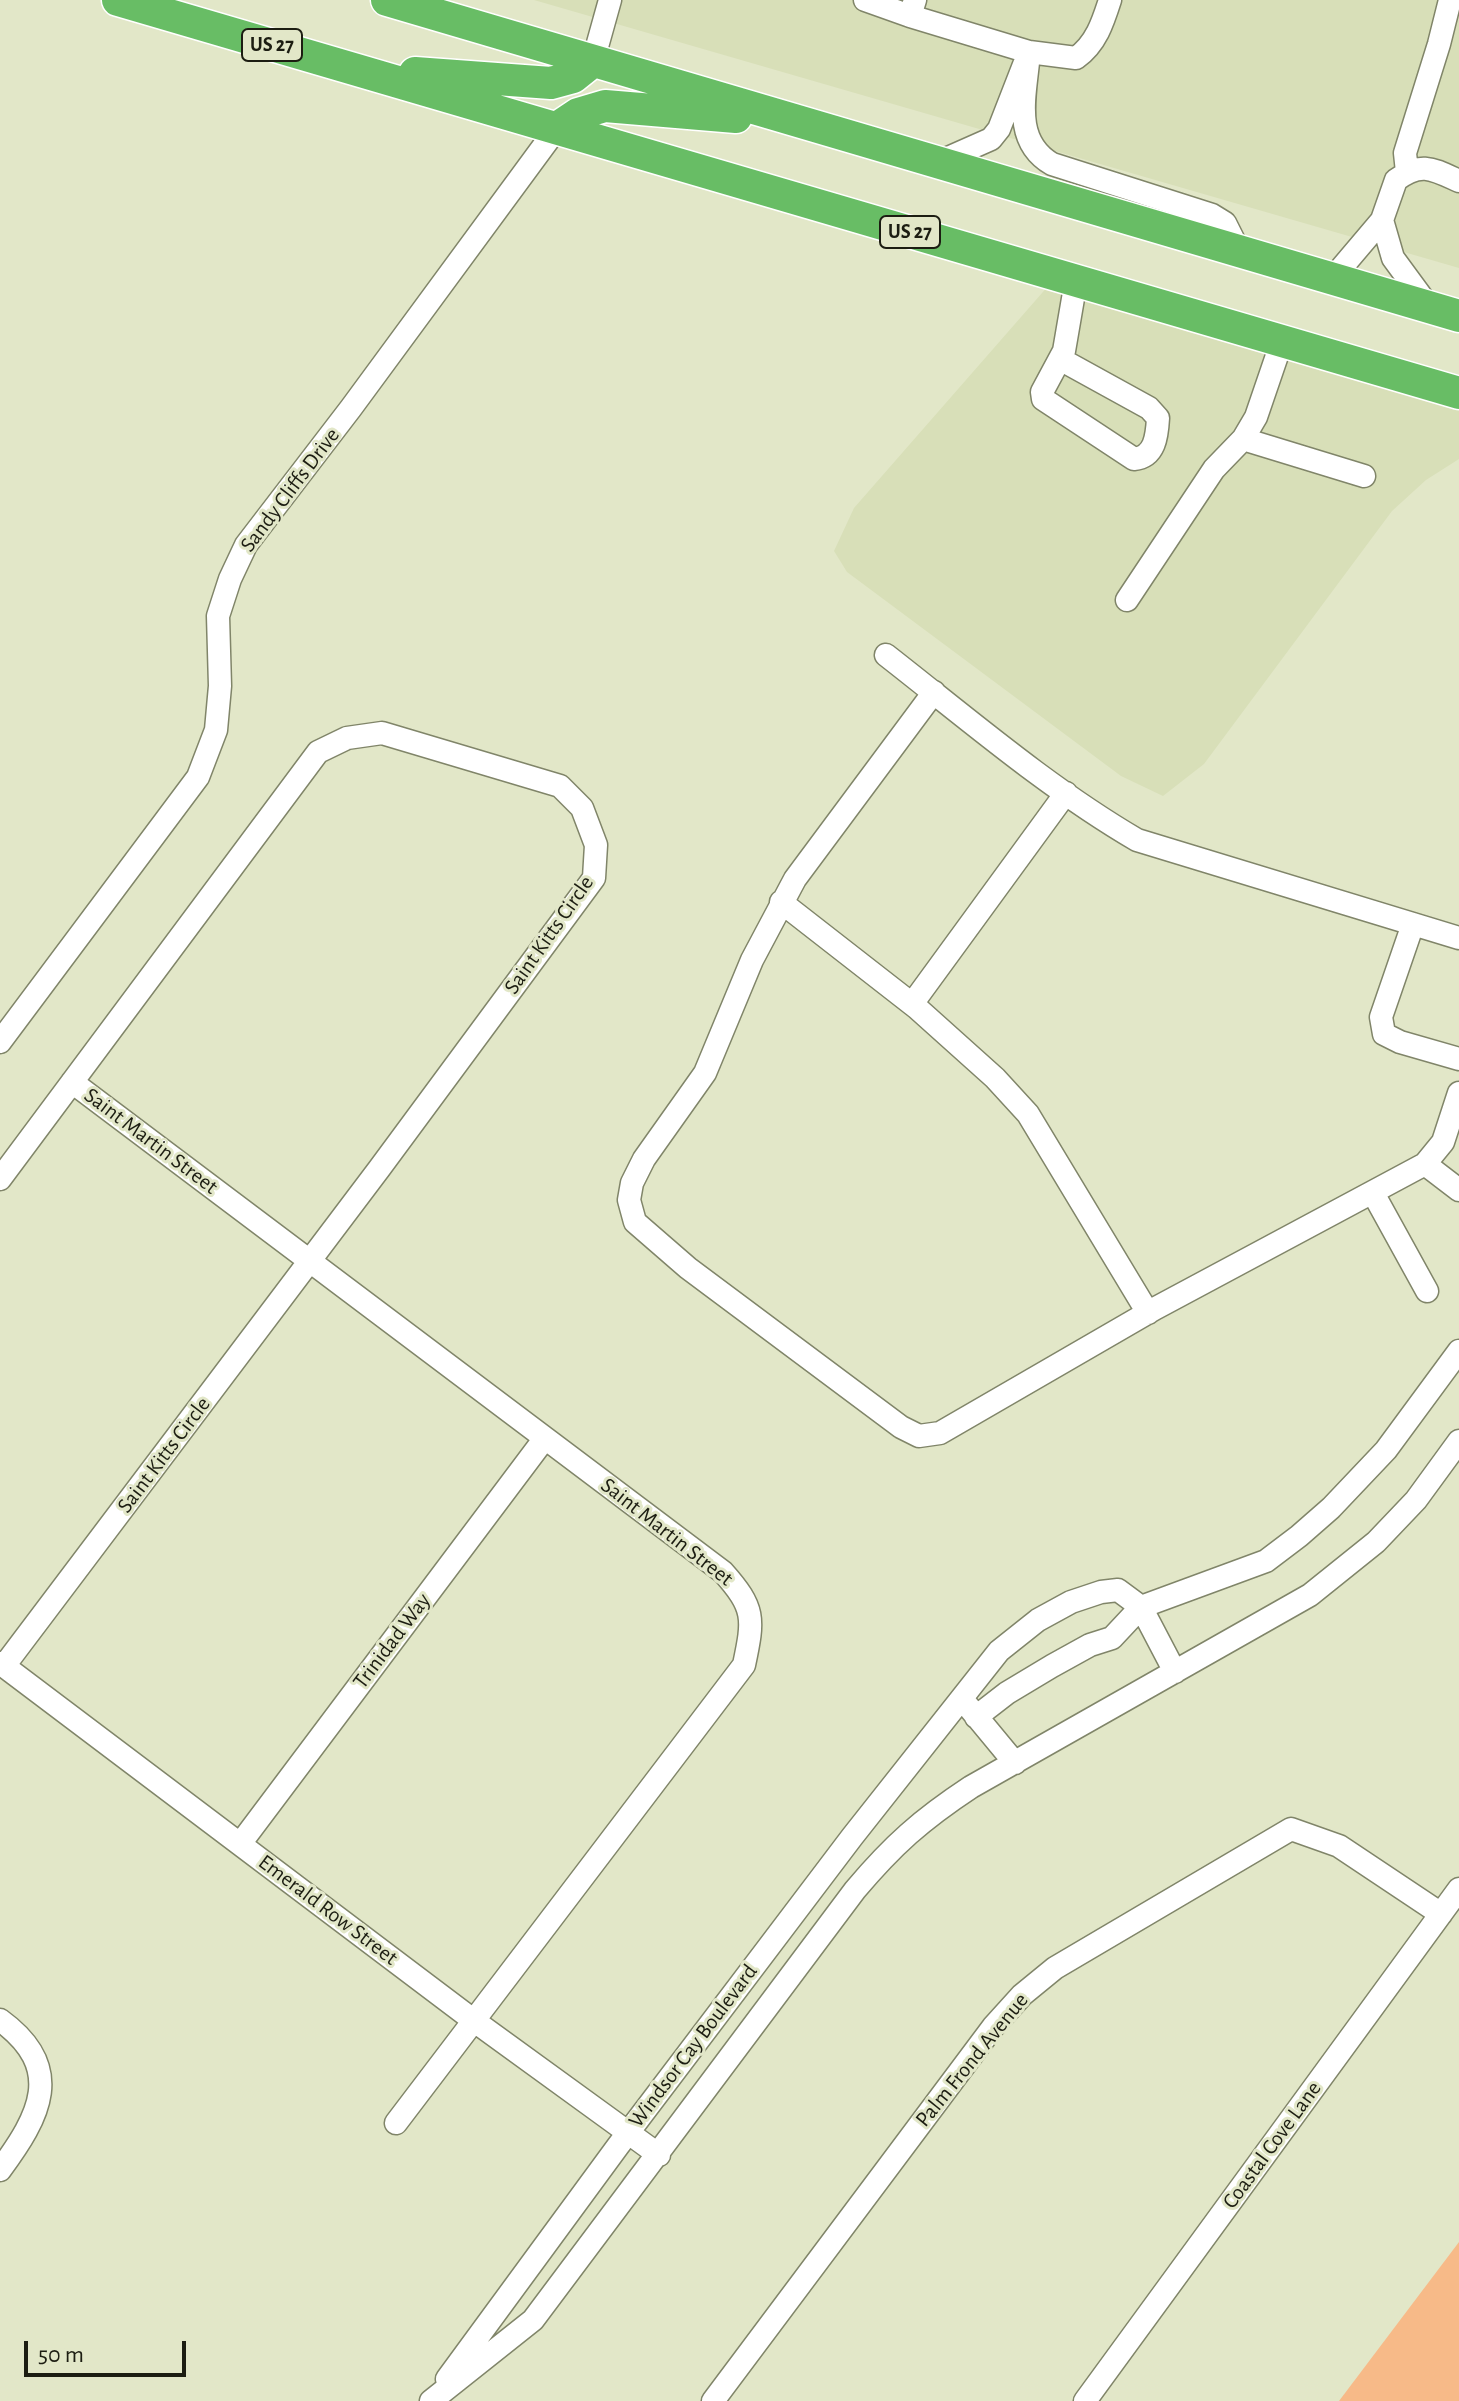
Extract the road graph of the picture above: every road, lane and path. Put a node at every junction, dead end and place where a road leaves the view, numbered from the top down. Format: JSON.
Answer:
{"nodes":[{"id":1,"x":118,"y":0,"type":"edge"},
{"id":2,"x":387,"y":0,"type":"edge"},
{"id":3,"x":610,"y":0,"type":"edge"},
{"id":4,"x":865,"y":0,"type":"edge"},
{"id":5,"x":1110,"y":0,"type":"edge"},
{"id":6,"x":1450,"y":0,"type":"edge"},
{"id":7,"x":912,"y":8,"type":"edge"},
{"id":8,"x":1029,"y":52,"type":"junction"},
{"id":9,"x":593,"y":61,"type":"junction"},
{"id":10,"x":352,"y":68,"type":"junction"},
{"id":11,"x":803,"y":122,"type":"junction"},
{"id":12,"x":557,"y":128,"type":"junction"},
{"id":13,"x":939,"y":162,"type":"junction"},
{"id":14,"x":1407,"y":172,"type":"junction"},
{"id":15,"x":1459,"y":181,"type":"edge"},
{"id":16,"x":1382,"y":220,"type":"junction"},
{"id":17,"x":1239,"y":251,"type":"junction"},
{"id":18,"x":1332,"y":279,"type":"junction"},
{"id":19,"x":1076,"y":281,"type":"junction"},
{"id":20,"x":1444,"y":312,"type":"edge"},
{"id":21,"x":1282,"y":341,"type":"junction"},
{"id":22,"x":1060,"y":359,"type":"junction"},
{"id":23,"x":1459,"y":393,"type":"edge"},
{"id":24,"x":1243,"y":439,"type":"junction"},
{"id":25,"x":1364,"y":476,"type":"dead end"},
{"id":26,"x":1127,"y":600,"type":"dead end"},
{"id":27,"x":886,"y":655,"type":"dead end"},
{"id":28,"x":934,"y":692,"type":"junction"},
{"id":29,"x":1066,"y":793,"type":"junction"},
{"id":30,"x":781,"y":902,"type":"junction"},
{"id":31,"x":1413,"y":924,"type":"junction"},
{"id":32,"x":1459,"y":938,"type":"edge"},
{"id":33,"x":912,"y":1004,"type":"junction"},
{"id":34,"x":0,"y":1042,"type":"edge"},
{"id":35,"x":1459,"y":1059,"type":"edge"},
{"id":36,"x":72,"y":1082,"type":"junction"},
{"id":37,"x":1459,"y":1093,"type":"edge"},
{"id":38,"x":1451,"y":1148,"type":"edge"},
{"id":39,"x":1425,"y":1164,"type":"junction"},
{"id":40,"x":0,"y":1179,"type":"edge"},
{"id":41,"x":1459,"y":1190,"type":"edge"},
{"id":42,"x":1373,"y":1193,"type":"junction"},
{"id":43,"x":310,"y":1261,"type":"junction"},
{"id":44,"x":1427,"y":1291,"type":"dead end"},
{"id":45,"x":1148,"y":1313,"type":"junction"},
{"id":46,"x":1459,"y":1351,"type":"edge"},
{"id":47,"x":545,"y":1438,"type":"junction"},
{"id":48,"x":1459,"y":1441,"type":"edge"},
{"id":49,"x":1141,"y":1607,"type":"junction"},
{"id":50,"x":2,"y":1664,"type":"edge"},
{"id":51,"x":1175,"y":1672,"type":"junction"},
{"id":52,"x":961,"y":1698,"type":"junction"},
{"id":53,"x":976,"y":1717,"type":"junction"},
{"id":54,"x":1015,"y":1763,"type":"junction"},
{"id":55,"x":240,"y":1844,"type":"junction"},
{"id":56,"x":1459,"y":1889,"type":"edge"},
{"id":57,"x":1441,"y":1914,"type":"junction"},
{"id":58,"x":0,"y":2020,"type":"edge"},
{"id":59,"x":473,"y":2020,"type":"junction"},
{"id":60,"x":396,"y":2123,"type":"dead end"},
{"id":61,"x":627,"y":2134,"type":"junction"},
{"id":62,"x":659,"y":2155,"type":"junction"},
{"id":63,"x":0,"y":2170,"type":"edge"},
{"id":64,"x":431,"y":2400,"type":"edge"},
{"id":65,"x":713,"y":2401,"type":"edge"},
{"id":66,"x":1085,"y":2401,"type":"edge"}],
"edges":[{"from":1,"to":10,"type":"highway","number":"US 27"},
{"from":2,"to":9,"type":"highway"},
{"from":3,"to":9,"type":"street"},
{"from":4,"to":7,"type":"street"},
{"from":5,"to":8,"type":"street"},
{"from":6,"to":14,"type":"street"},
{"from":7,"to":8,"type":"street"},
{"from":8,"to":13,"type":"street"},
{"from":8,"to":17,"type":"street"},
{"from":9,"to":10,"type":"highway"},
{"from":9,"to":11,"type":"highway"},
{"from":10,"to":12,"type":"highway","number":"US 27"},
{"from":11,"to":12,"type":"highway"},
{"from":11,"to":13,"type":"highway"},
{"from":12,"to":19,"type":"highway","number":"US 27"},
{"from":12,"to":34,"type":"street","name":"Sandy Cliffs Drive"},
{"from":13,"to":17,"type":"highway"},
{"from":14,"to":15,"type":"street"},
{"from":14,"to":16,"type":"street"},
{"from":16,"to":18,"type":"street"},
{"from":16,"to":20,"type":"street"},
{"from":17,"to":18,"type":"highway"},
{"from":18,"to":20,"type":"highway"},
{"from":19,"to":21,"type":"highway","number":"US 27"},
{"from":19,"to":22,"type":"street"},
{"from":21,"to":23,"type":"highway","number":"US 27"},
{"from":21,"to":24,"type":"street"},
{"from":22,"to":22,"type":"street"},
{"from":24,"to":25,"type":"street"},
{"from":24,"to":26,"type":"street"},
{"from":27,"to":28,"type":"street"},
{"from":28,"to":29,"type":"street"},
{"from":28,"to":30,"type":"street"},
{"from":29,"to":31,"type":"street"},
{"from":29,"to":33,"type":"street"},
{"from":30,"to":33,"type":"street"},
{"from":30,"to":45,"type":"street"},
{"from":31,"to":32,"type":"street"},
{"from":31,"to":35,"type":"street"},
{"from":33,"to":45,"type":"street"},
{"from":36,"to":40,"type":"street","name":"Saint Kitts Circle"},
{"from":36,"to":43,"type":"street","name":"Saint Martin Street"},
{"from":36,"to":43,"type":"street","name":"Saint Kitts Circle"},
{"from":37,"to":38,"type":"street"},
{"from":38,"to":39,"type":"street"},
{"from":39,"to":41,"type":"street"},
{"from":39,"to":42,"type":"street"},
{"from":42,"to":44,"type":"street"},
{"from":42,"to":45,"type":"street"},
{"from":43,"to":47,"type":"street","name":"Saint Martin Street"},
{"from":43,"to":50,"type":"street","name":"Saint Kitts Circle"},
{"from":46,"to":49,"type":"street"},
{"from":47,"to":55,"type":"street","name":"Trinidad Way"},
{"from":47,"to":59,"type":"street","name":"Saint Martin Street"},
{"from":48,"to":51,"type":"street","name":"Windsor Cay Boulevard"},
{"from":49,"to":51,"type":"street"},
{"from":49,"to":52,"type":"street","name":"Windsor Cay Boulevard"},
{"from":49,"to":53,"type":"street"},
{"from":50,"to":55,"type":"street","name":"Emerald Row Street"},
{"from":51,"to":54,"type":"street","name":"Windsor Cay Boulevard"},
{"from":52,"to":53,"type":"street"},
{"from":52,"to":61,"type":"street","name":"Windsor Cay Boulevard"},
{"from":53,"to":54,"type":"street"},
{"from":54,"to":62,"type":"street","name":"Windsor Cay Boulevard"},
{"from":55,"to":59,"type":"street","name":"Emerald Row Street"},
{"from":56,"to":57,"type":"street","name":"Coastal Cove Lane"},
{"from":57,"to":65,"type":"street","name":"Palm Frond Avenue"},
{"from":57,"to":66,"type":"street","name":"Coastal Cove Lane"},
{"from":58,"to":63,"type":"street"},
{"from":59,"to":60,"type":"street","name":"Saint Martin Street"},
{"from":59,"to":61,"type":"street","name":"Emerald Row Street"},
{"from":61,"to":62,"type":"street","name":"Emerald Row Street"},
{"from":61,"to":64,"type":"street","name":"Windsor Cay Boulevard"},
{"from":62,"to":64,"type":"street","name":"Windsor Cay Boulevard"}]}
